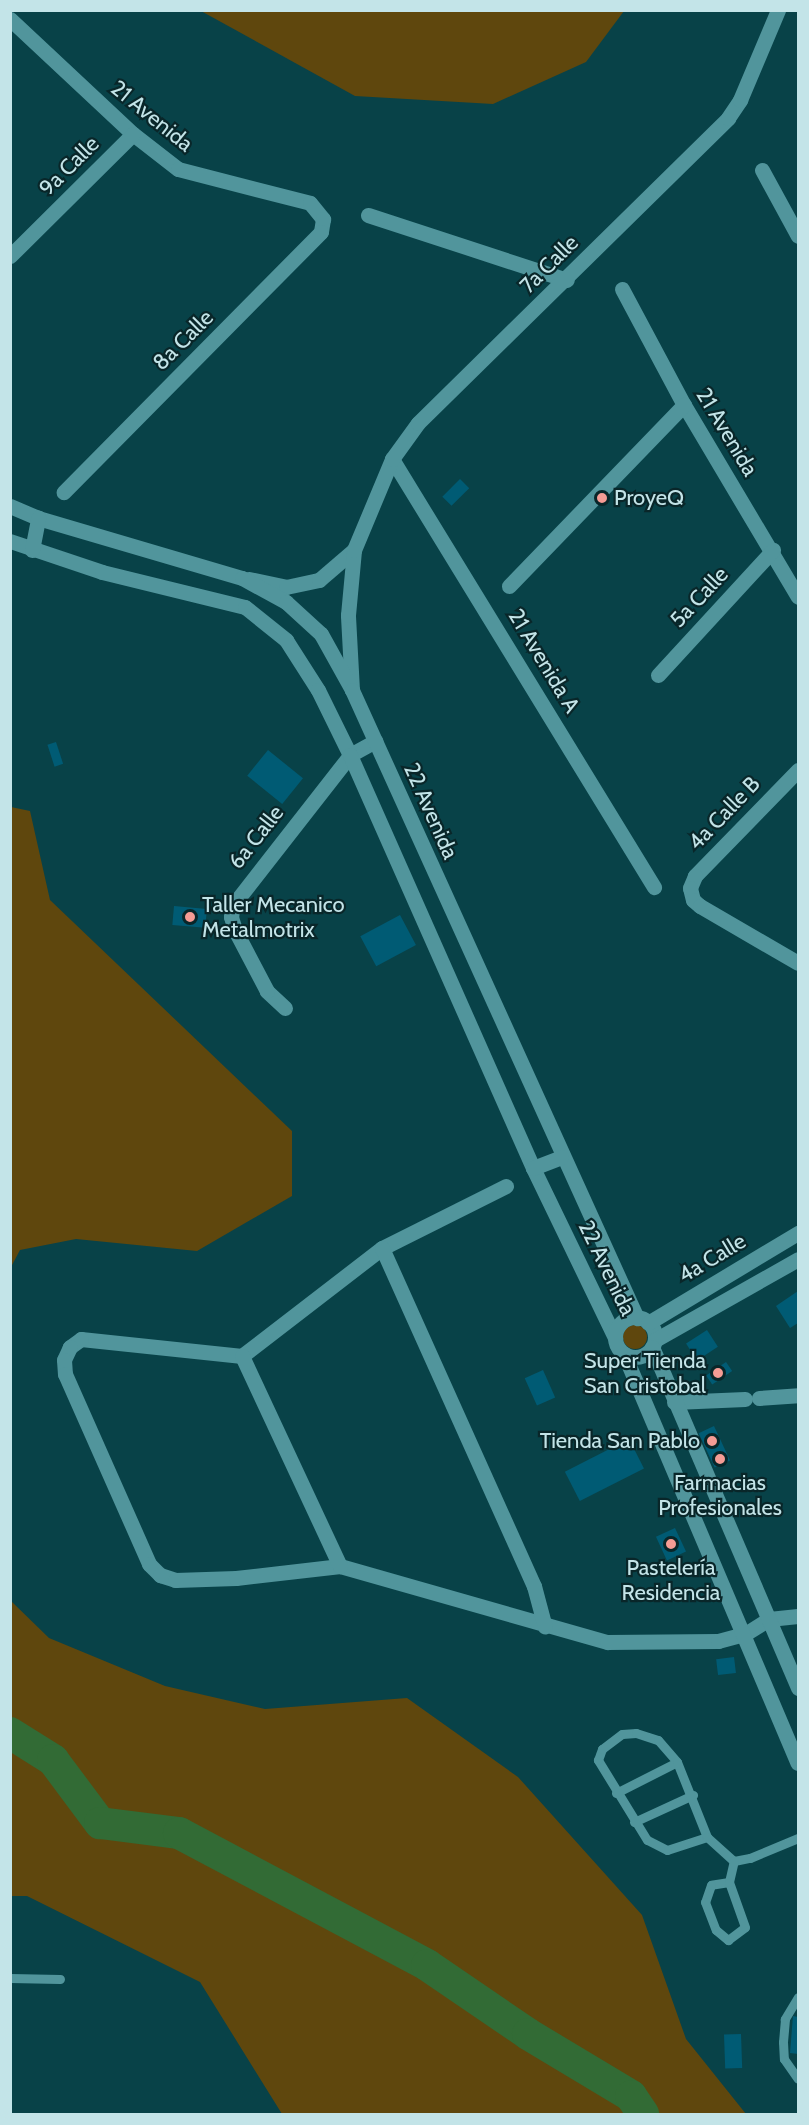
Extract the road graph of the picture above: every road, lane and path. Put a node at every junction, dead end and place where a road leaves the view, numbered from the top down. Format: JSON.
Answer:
{"nodes":[{"id":1,"x":778,"y":10,"type":"edge"},
{"id":2,"x":10,"y":19,"type":"edge"},
{"id":3,"x":133,"y":134,"type":"junction"},
{"id":4,"x":762,"y":170,"type":"dead end"},
{"id":5,"x":792,"y":209,"type":"edge"},
{"id":6,"x":322,"y":215,"type":"joint"},
{"id":7,"x":368,"y":215,"type":"dead end"},
{"id":8,"x":798,"y":236,"type":"edge"},
{"id":9,"x":10,"y":256,"type":"edge"},
{"id":10,"x":567,"y":280,"type":"junction"},
{"id":11,"x":622,"y":289,"type":"dead end"},
{"id":12,"x":684,"y":405,"type":"junction"},
{"id":13,"x":392,"y":459,"type":"junction"},
{"id":14,"x":64,"y":492,"type":"dead end"},
{"id":15,"x":10,"y":506,"type":"edge"},
{"id":16,"x":38,"y":518,"type":"junction"},
{"id":17,"x":10,"y":541,"type":"edge"},
{"id":18,"x":32,"y":550,"type":"junction"},
{"id":19,"x":354,"y":550,"type":"junction"},
{"id":20,"x":773,"y":550,"type":"junction"},
{"id":21,"x":242,"y":578,"type":"junction"},
{"id":22,"x":509,"y":586,"type":"dead end"},
{"id":23,"x":798,"y":597,"type":"edge"},
{"id":24,"x":658,"y":675,"type":"dead end"},
{"id":25,"x":352,"y":690,"type":"junction"},
{"id":26,"x":375,"y":741,"type":"junction"},
{"id":27,"x":350,"y":755,"type":"junction"},
{"id":28,"x":798,"y":770,"type":"edge"},
{"id":29,"x":654,"y":887,"type":"dead end"},
{"id":30,"x":798,"y":963,"type":"edge"},
{"id":31,"x":285,"y":1008,"type":"dead end"},
{"id":32,"x":561,"y":1157,"type":"junction"},
{"id":33,"x":533,"y":1168,"type":"junction"},
{"id":34,"x":506,"y":1186,"type":"dead end"},
{"id":35,"x":798,"y":1233,"type":"edge"},
{"id":36,"x":382,"y":1248,"type":"junction"},
{"id":37,"x":798,"y":1259,"type":"edge"},
{"id":38,"x":643,"y":1320,"type":"junction"},
{"id":39,"x":615,"y":1338,"type":"junction"},
{"id":40,"x":654,"y":1343,"type":"junction"},
{"id":41,"x":624,"y":1354,"type":"junction"},
{"id":42,"x":242,"y":1356,"type":"junction"},
{"id":43,"x":798,"y":1395,"type":"edge"},
{"id":44,"x":674,"y":1402,"type":"junction"},
{"id":45,"x":340,"y":1566,"type":"junction"},
{"id":46,"x":798,"y":1616,"type":"edge"},
{"id":47,"x":769,"y":1619,"type":"junction"},
{"id":48,"x":545,"y":1627,"type":"junction"},
{"id":49,"x":745,"y":1634,"type":"junction"},
{"id":50,"x":798,"y":1688,"type":"edge"},
{"id":51,"x":676,"y":1762,"type":"junction"},
{"id":52,"x":798,"y":1763,"type":"edge"},
{"id":53,"x":616,"y":1793,"type":"junction"},
{"id":54,"x":693,"y":1795,"type":"junction"},
{"id":55,"x":634,"y":1822,"type":"junction"},
{"id":56,"x":707,"y":1837,"type":"junction"},
{"id":57,"x":798,"y":1838,"type":"edge"},
{"id":58,"x":734,"y":1861,"type":"junction"},
{"id":59,"x":729,"y":1882,"type":"junction"},
{"id":60,"x":10,"y":1978,"type":"edge"},
{"id":61,"x":60,"y":1979,"type":"dead end"},
{"id":62,"x":798,"y":1997,"type":"edge"},
{"id":63,"x":798,"y":2079,"type":"edge"}],
"edges":[{"from":1,"to":10,"type":"street","name":"7a Calle"},
{"from":2,"to":3,"type":"street","name":"21 Avenida"},
{"from":3,"to":6,"type":"street","name":"21 Avenida"},
{"from":3,"to":9,"type":"street","name":"9a Calle"},
{"from":4,"to":5,"type":"street"},
{"from":5,"to":8,"type":"street"},
{"from":6,"to":14,"type":"street","name":"8a Calle"},
{"from":7,"to":10,"type":"street"},
{"from":10,"to":13,"type":"street","name":"7a Calle"},
{"from":11,"to":12,"type":"street","name":"21 Avenida"},
{"from":12,"to":20,"type":"street","name":"21 Avenida"},
{"from":12,"to":22,"type":"street"},
{"from":13,"to":19,"type":"street","name":"7a Calle"},
{"from":13,"to":29,"type":"street","name":"21 Avenida A"},
{"from":15,"to":16,"type":"street","name":"22 Avenida"},
{"from":16,"to":18,"type":"street"},
{"from":16,"to":21,"type":"street","name":"22 Avenida"},
{"from":17,"to":18,"type":"street","name":"22 Avenida"},
{"from":18,"to":27,"type":"street","name":"22 Avenida"},
{"from":19,"to":21,"type":"street","name":"7a Calle"},
{"from":19,"to":25,"type":"street","name":"7a Calle"},
{"from":20,"to":23,"type":"street","name":"21 Avenida"},
{"from":20,"to":24,"type":"street","name":"5a Calle"},
{"from":21,"to":25,"type":"street","name":"22 Avenida"},
{"from":25,"to":26,"type":"street","name":"22 Avenida"},
{"from":26,"to":27,"type":"street","name":"6a Calle"},
{"from":26,"to":32,"type":"street","name":"22 Avenida"},
{"from":27,"to":31,"type":"street","name":"6a Calle"},
{"from":27,"to":33,"type":"street","name":"22 Avenida"},
{"from":28,"to":30,"type":"street","name":"4a Calle B"},
{"from":32,"to":33,"type":"street"},
{"from":32,"to":38,"type":"street","name":"22 Avenida"},
{"from":33,"to":39,"type":"street","name":"22 Avenida"},
{"from":34,"to":36,"type":"street"},
{"from":35,"to":38,"type":"street","name":"4a Calle"},
{"from":36,"to":42,"type":"street"},
{"from":36,"to":48,"type":"street"},
{"from":37,"to":40,"type":"street","name":"4a Calle"},
{"from":38,"to":39,"type":"street"},
{"from":38,"to":40,"type":"street"},
{"from":39,"to":41,"type":"street"},
{"from":40,"to":41,"type":"street"},
{"from":40,"to":44,"type":"street"},
{"from":41,"to":49,"type":"street"},
{"from":42,"to":45,"type":"street"},
{"from":42,"to":45,"type":"street"},
{"from":43,"to":44,"type":"street"},
{"from":44,"to":47,"type":"street"},
{"from":45,"to":48,"type":"street"},
{"from":46,"to":47,"type":"street"},
{"from":47,"to":49,"type":"street"},
{"from":47,"to":50,"type":"street"},
{"from":48,"to":49,"type":"street"},
{"from":49,"to":52,"type":"street"},
{"from":51,"to":53,"type":"lane"},
{"from":51,"to":53,"type":"lane"},
{"from":51,"to":54,"type":"lane"},
{"from":53,"to":55,"type":"lane"},
{"from":54,"to":55,"type":"lane"},
{"from":54,"to":56,"type":"lane"},
{"from":55,"to":56,"type":"lane"},
{"from":56,"to":58,"type":"lane"},
{"from":57,"to":58,"type":"lane"},
{"from":58,"to":59,"type":"lane"},
{"from":59,"to":59,"type":"lane"},
{"from":60,"to":61,"type":"lane"},
{"from":62,"to":63,"type":"lane"}]}
